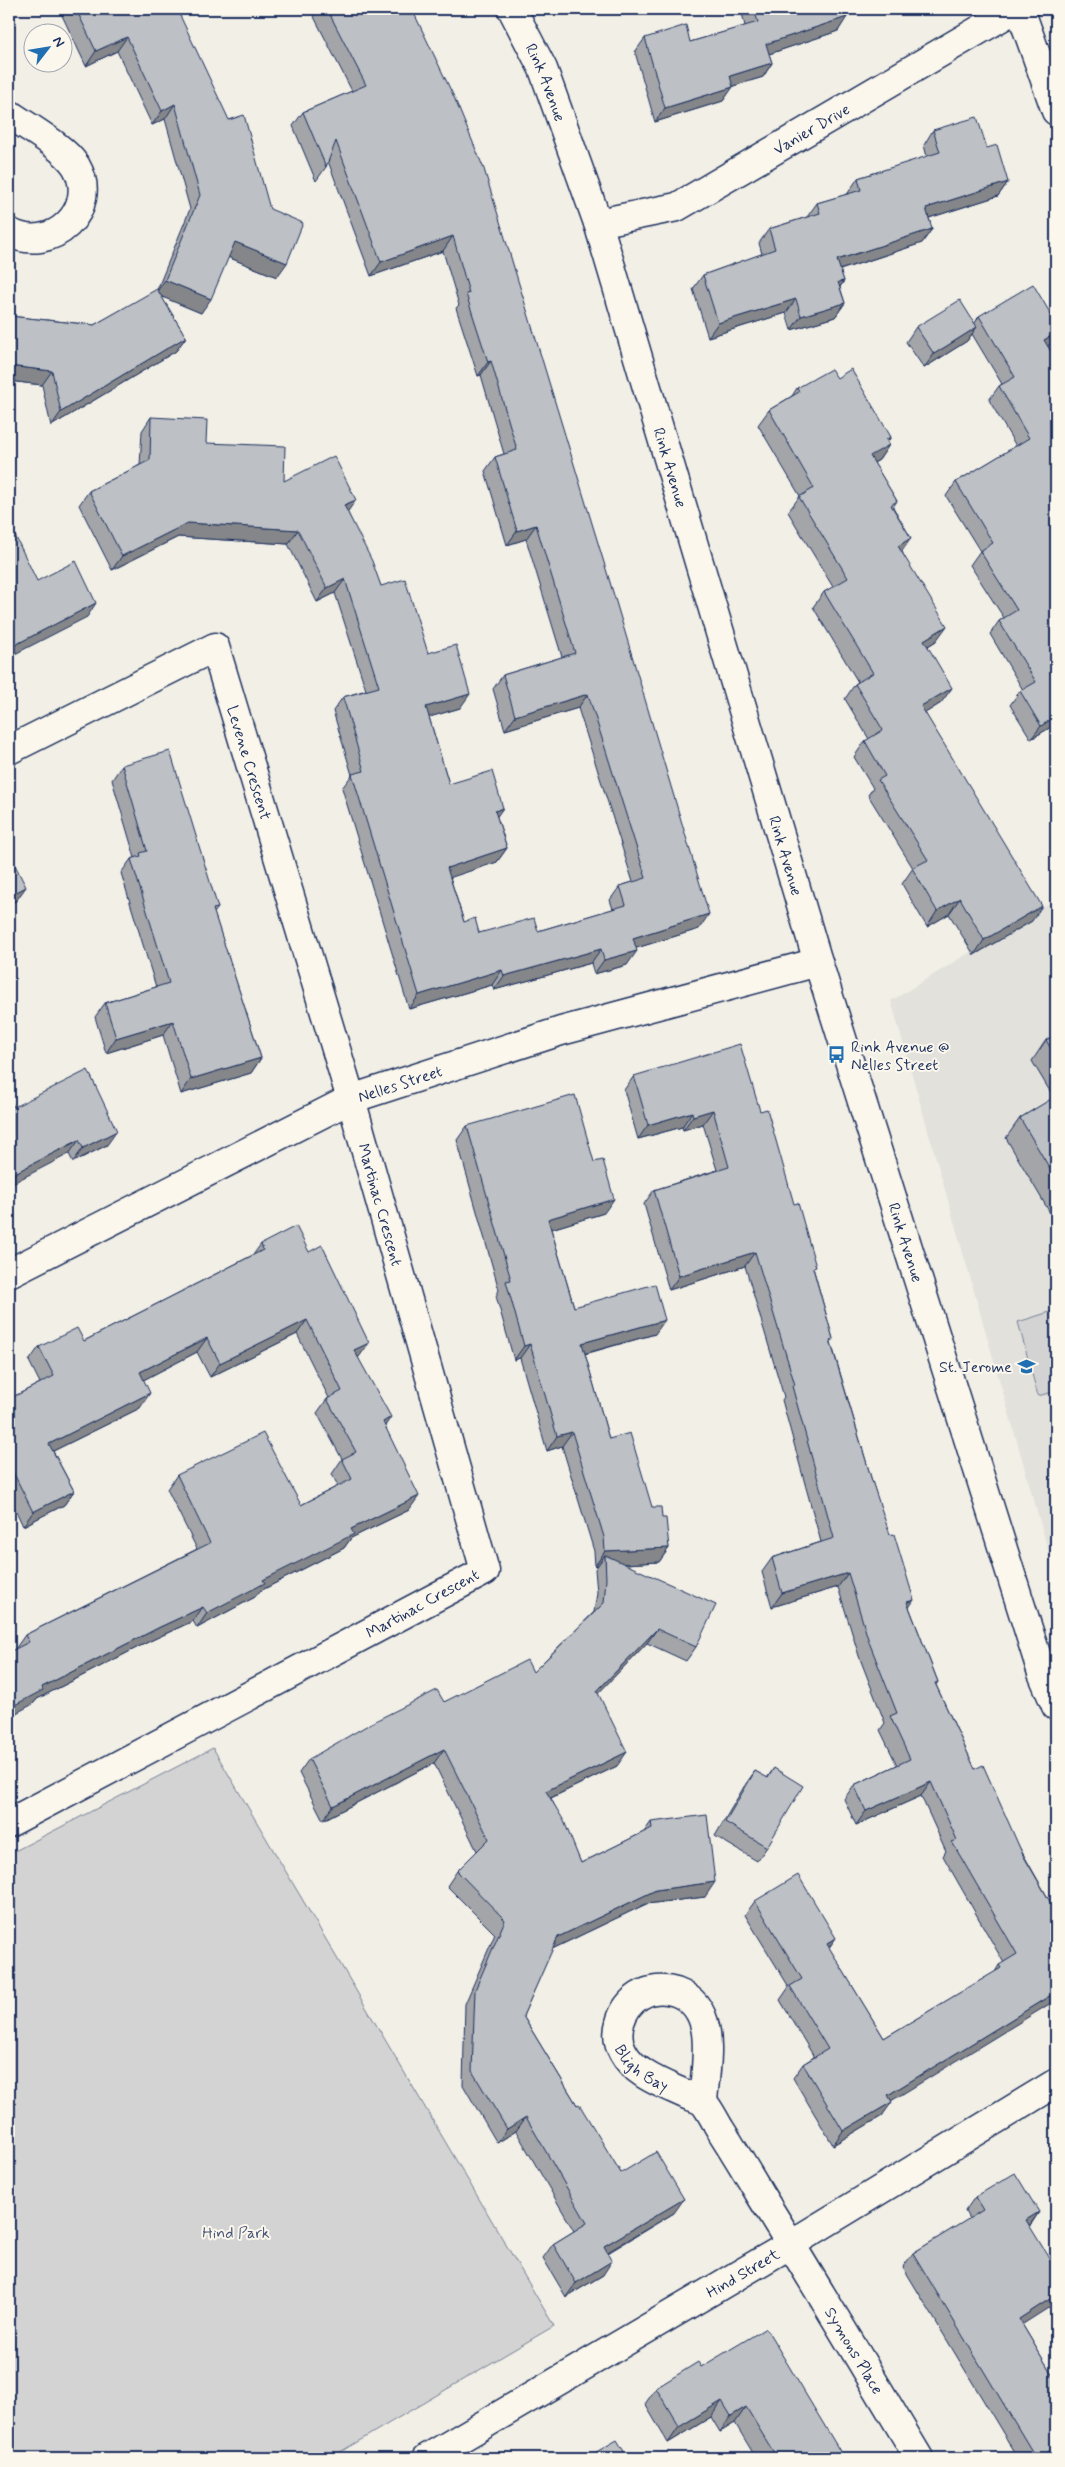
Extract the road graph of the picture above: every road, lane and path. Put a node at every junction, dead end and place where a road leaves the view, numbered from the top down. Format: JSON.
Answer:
{"nodes":[{"id":1,"x":512,"y":9,"type":"edge"},
{"id":2,"x":1015,"y":9,"type":"edge"},
{"id":3,"x":1020,"y":9,"type":"edge"},
{"id":4,"x":1056,"y":111,"type":"edge"},
{"id":5,"x":9,"y":114,"type":"edge"},
{"id":6,"x":598,"y":223,"type":"junction"},
{"id":7,"x":9,"y":232,"type":"edge"},
{"id":8,"x":9,"y":750,"type":"edge"},
{"id":9,"x":818,"y":962,"type":"junction"},
{"id":10,"x":351,"y":1099,"type":"junction"},
{"id":11,"x":9,"y":1274,"type":"edge"},
{"id":12,"x":1056,"y":1706,"type":"edge"},
{"id":13,"x":9,"y":1823,"type":"edge"},
{"id":14,"x":1056,"y":2083,"type":"edge"},
{"id":15,"x":703,"y":2102,"type":"dead end"},
{"id":16,"x":791,"y":2244,"type":"junction"},
{"id":17,"x":427,"y":2458,"type":"edge"},
{"id":18,"x":919,"y":2458,"type":"edge"}],
"edges":[{"from":1,"to":6,"type":"street","name":"Rink Avenue"},
{"from":2,"to":6,"type":"street","name":"Vanier Drive"},
{"from":3,"to":4,"type":"street"},
{"from":5,"to":7,"type":"street"},
{"from":6,"to":9,"type":"street","name":"Rink Avenue"},
{"from":8,"to":10,"type":"street","name":"Levene Crescent"},
{"from":9,"to":10,"type":"street","name":"Nelles Street"},
{"from":9,"to":12,"type":"street","name":"Rink Avenue"},
{"from":10,"to":11,"type":"street","name":"Nelles Street"},
{"from":10,"to":13,"type":"street","name":"Martinac Crescent"},
{"from":14,"to":16,"type":"street","name":"Hind Street"},
{"from":15,"to":16,"type":"street"},
{"from":16,"to":17,"type":"street","name":"Hind Street"},
{"from":16,"to":18,"type":"street","name":"Symons Place"}]}
